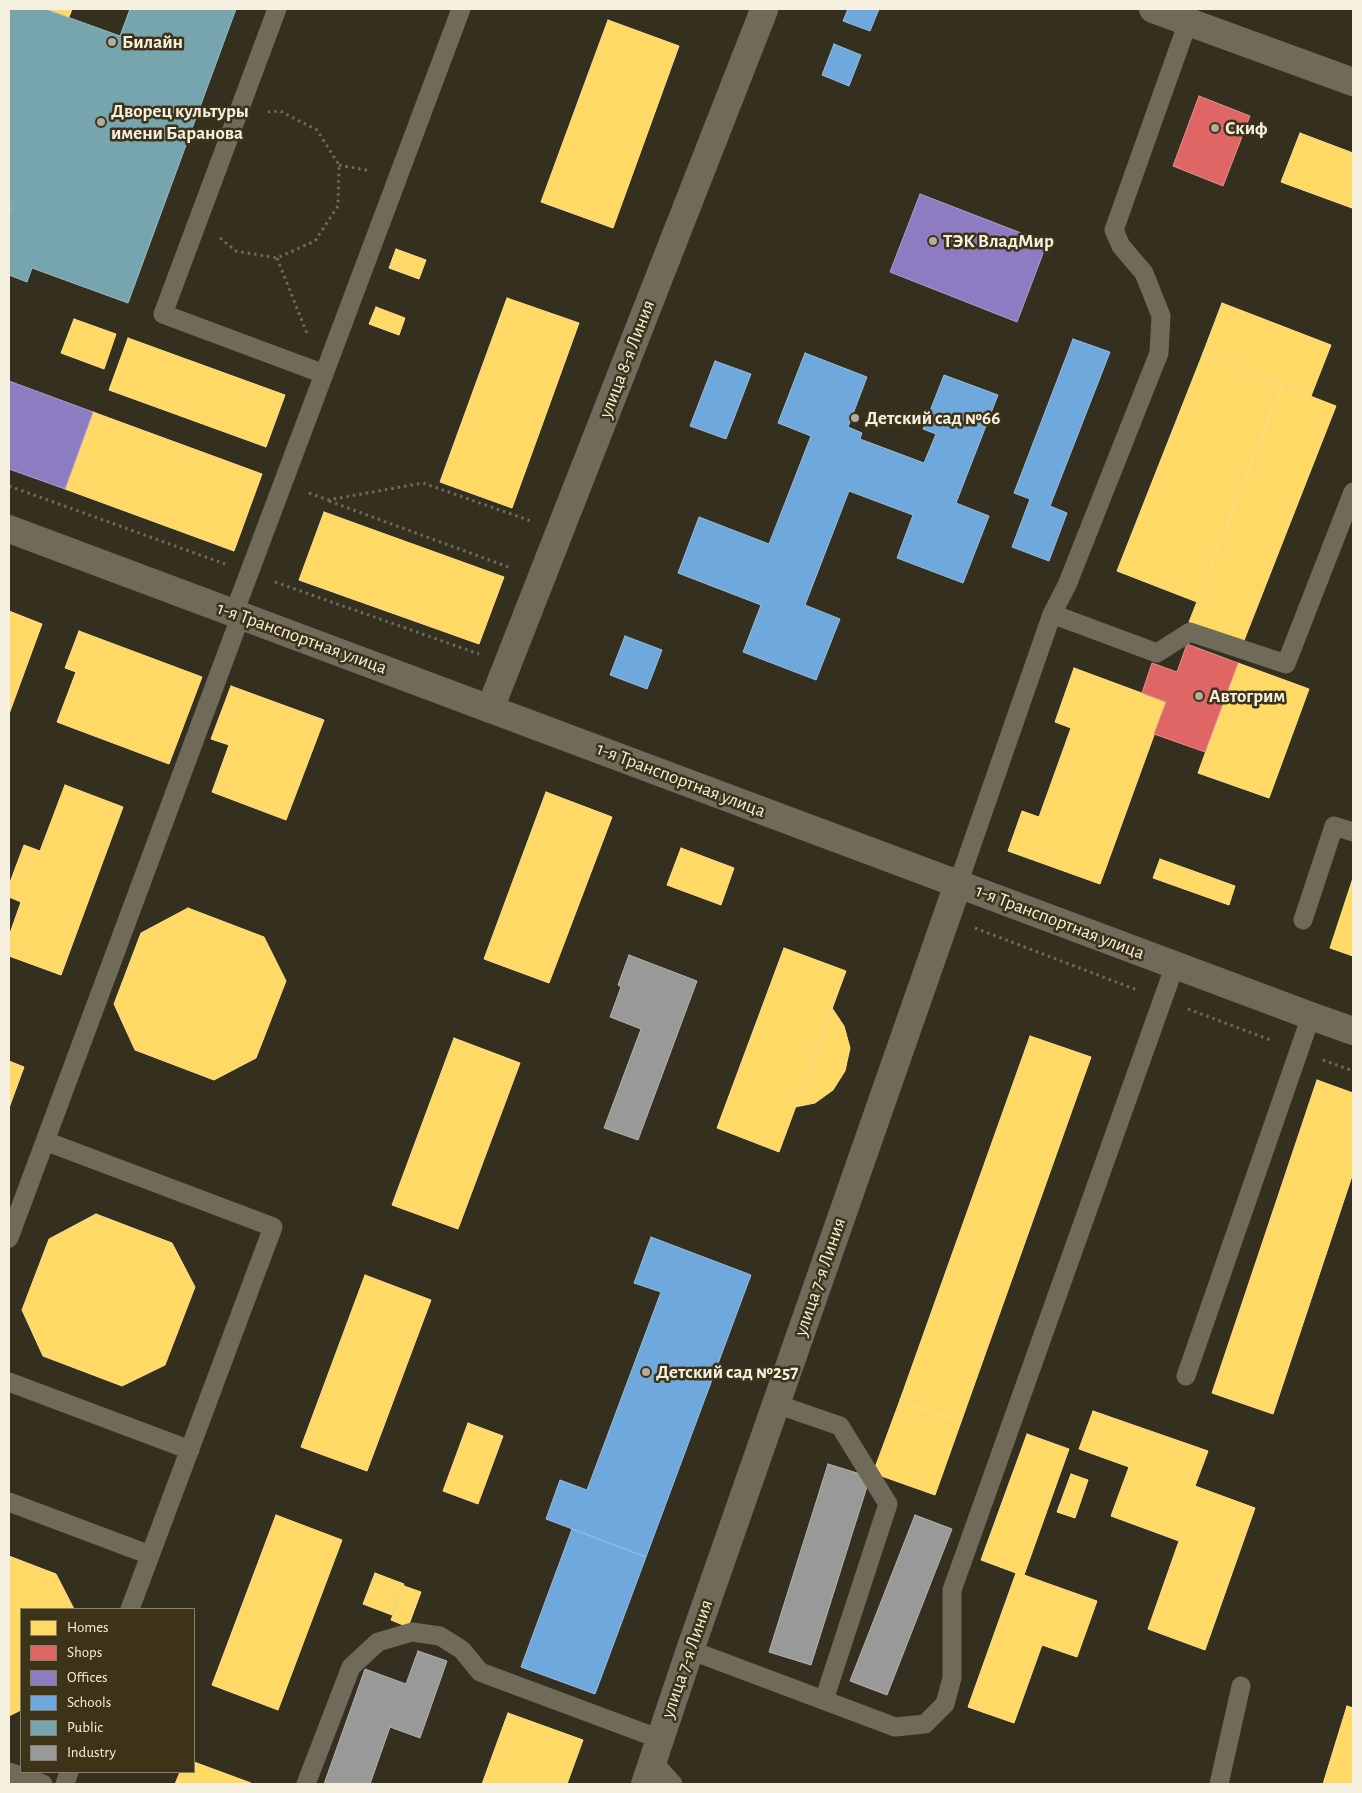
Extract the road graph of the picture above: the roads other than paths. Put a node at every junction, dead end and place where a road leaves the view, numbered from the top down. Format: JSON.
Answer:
{"nodes":[{"id":1,"x":277,"y":9,"type":"edge"},
{"id":2,"x":461,"y":9,"type":"edge"},
{"id":3,"x":1153,"y":9,"type":"edge"},
{"id":4,"x":764,"y":10,"type":"edge"},
{"id":5,"x":1188,"y":22,"type":"junction"},
{"id":6,"x":1353,"y":82,"type":"edge"},
{"id":7,"x":324,"y":374,"type":"junction"},
{"id":8,"x":1353,"y":492,"type":"edge"},
{"id":9,"x":9,"y":528,"type":"edge"},
{"id":10,"x":238,"y":614,"type":"junction"},
{"id":11,"x":1052,"y":614,"type":"junction"},
{"id":12,"x":490,"y":709,"type":"junction"},
{"id":13,"x":1353,"y":832,"type":"edge"},
{"id":14,"x":958,"y":884,"type":"junction"},
{"id":15,"x":1303,"y":920,"type":"dead end"},
{"id":16,"x":1175,"y":965,"type":"junction"},
{"id":17,"x":1311,"y":1016,"type":"junction"},
{"id":18,"x":1353,"y":1030,"type":"edge"},
{"id":19,"x":45,"y":1141,"type":"junction"},
{"id":20,"x":9,"y":1238,"type":"edge"},
{"id":21,"x":1186,"y":1376,"type":"dead end"},
{"id":22,"x":9,"y":1382,"type":"edge"},
{"id":23,"x":776,"y":1404,"type":"junction"},
{"id":24,"x":190,"y":1450,"type":"junction"},
{"id":25,"x":9,"y":1502,"type":"edge"},
{"id":26,"x":150,"y":1555,"type":"junction"},
{"id":27,"x":130,"y":1608,"type":"edge"},
{"id":28,"x":690,"y":1650,"type":"junction"},
{"id":29,"x":1241,"y":1686,"type":"dead end"},
{"id":30,"x":824,"y":1700,"type":"junction"},
{"id":31,"x":653,"y":1762,"type":"edge"},
{"id":32,"x":9,"y":1772,"type":"edge"},
{"id":33,"x":43,"y":1784,"type":"edge"},
{"id":34,"x":306,"y":1784,"type":"edge"},
{"id":35,"x":673,"y":1784,"type":"edge"},
{"id":36,"x":1219,"y":1784,"type":"edge"}],
"edges":[{"from":1,"to":7,"type":"lane"},
{"from":2,"to":7,"type":"lane"},
{"from":3,"to":5,"type":"street"},
{"from":4,"to":12,"type":"street","name":"улица 8-я Линия"},
{"from":5,"to":6,"type":"street"},
{"from":5,"to":11,"type":"lane"},
{"from":7,"to":10,"type":"lane"},
{"from":8,"to":11,"type":"lane"},
{"from":9,"to":10,"type":"street","name":"1-я Транспортная улица"},
{"from":10,"to":12,"type":"street","name":"1-я Транспортная улица"},
{"from":10,"to":19,"type":"lane"},
{"from":11,"to":14,"type":"lane"},
{"from":12,"to":14,"type":"street","name":"1-я Транспортная улица"},
{"from":13,"to":15,"type":"lane"},
{"from":14,"to":16,"type":"street","name":"1-я Транспортная улица"},
{"from":14,"to":23,"type":"street","name":"улица 7-я Линия"},
{"from":16,"to":17,"type":"street","name":"1-я Транспортная улица"},
{"from":16,"to":30,"type":"lane"},
{"from":17,"to":18,"type":"street","name":"1-я Транспортная улица"},
{"from":17,"to":21,"type":"lane"},
{"from":19,"to":20,"type":"lane"},
{"from":19,"to":24,"type":"lane"},
{"from":22,"to":24,"type":"lane"},
{"from":23,"to":28,"type":"street","name":"улица 7-я Линия"},
{"from":23,"to":30,"type":"lane"},
{"from":24,"to":26,"type":"lane"},
{"from":25,"to":26,"type":"lane"},
{"from":26,"to":27,"type":"lane"},
{"from":28,"to":30,"type":"lane"},
{"from":28,"to":31,"type":"street","name":"улица 7-я Линия"},
{"from":29,"to":36,"type":"lane"},
{"from":31,"to":34,"type":"lane"},
{"from":31,"to":35,"type":"lane"},
{"from":32,"to":33,"type":"lane"}]}
